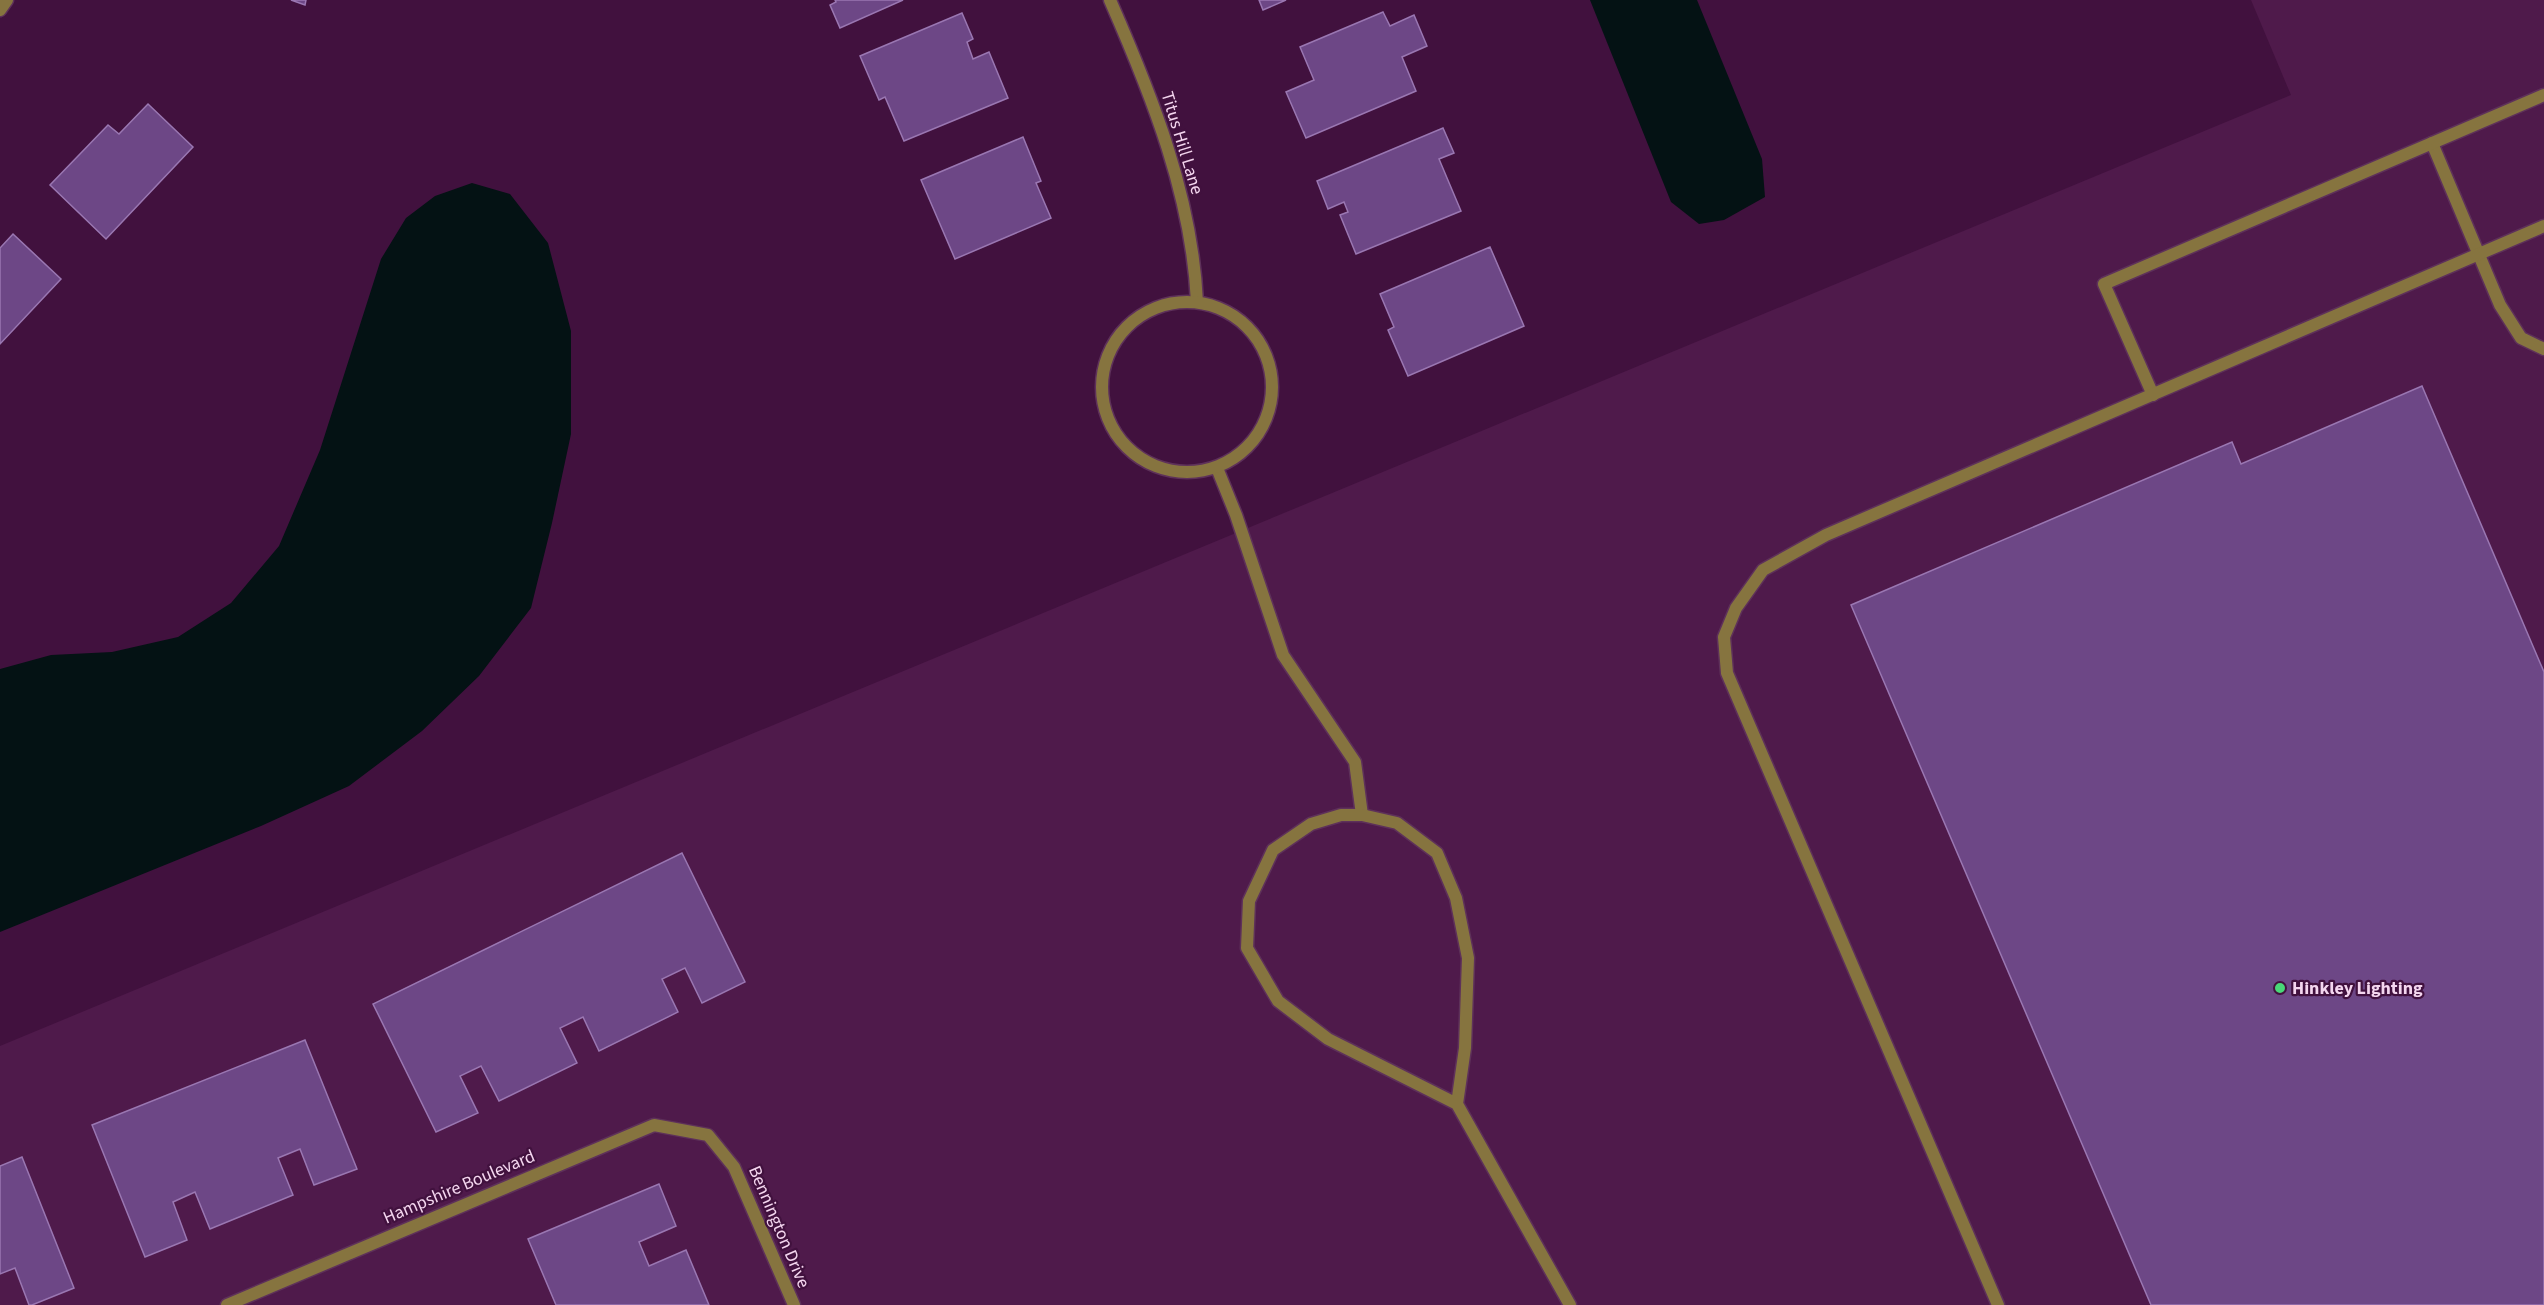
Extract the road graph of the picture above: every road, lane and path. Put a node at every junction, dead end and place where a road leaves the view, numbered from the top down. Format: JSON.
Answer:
{"nodes":[{"id":1,"x":7,"y":0,"type":"edge"},
{"id":2,"x":1110,"y":0,"type":"edge"},
{"id":3,"x":0,"y":9,"type":"edge"},
{"id":4,"x":2544,"y":95,"type":"edge"},
{"id":5,"x":2432,"y":143,"type":"junction"},
{"id":6,"x":2544,"y":226,"type":"edge"},
{"id":7,"x":2480,"y":254,"type":"junction"},
{"id":8,"x":1197,"y":302,"type":"junction"},
{"id":9,"x":2544,"y":349,"type":"edge"},
{"id":10,"x":2153,"y":394,"type":"junction"},
{"id":11,"x":1217,"y":468,"type":"junction"},
{"id":12,"x":1362,"y":815,"type":"junction"},
{"id":13,"x":1457,"y":1104,"type":"junction"},
{"id":14,"x":708,"y":1135,"type":"joint"},
{"id":15,"x":227,"y":1305,"type":"edge"},
{"id":16,"x":794,"y":1305,"type":"edge"},
{"id":17,"x":1570,"y":1305,"type":"edge"},
{"id":18,"x":1998,"y":1305,"type":"edge"}],
"edges":[{"from":1,"to":3,"type":"street"},
{"from":2,"to":8,"type":"street","name":"Titus Hill Lane"},
{"from":4,"to":5,"type":"street"},
{"from":5,"to":7,"type":"street"},
{"from":5,"to":10,"type":"street"},
{"from":6,"to":7,"type":"street"},
{"from":7,"to":9,"type":"street"},
{"from":7,"to":10,"type":"street"},
{"from":8,"to":11,"type":"street"},
{"from":8,"to":11,"type":"street"},
{"from":10,"to":18,"type":"street"},
{"from":11,"to":12,"type":"street"},
{"from":12,"to":13,"type":"street"},
{"from":12,"to":13,"type":"street"},
{"from":13,"to":17,"type":"street"},
{"from":14,"to":15,"type":"street","name":"Hampshire Boulevard"},
{"from":14,"to":16,"type":"street","name":"Bennington Drive"}]}
